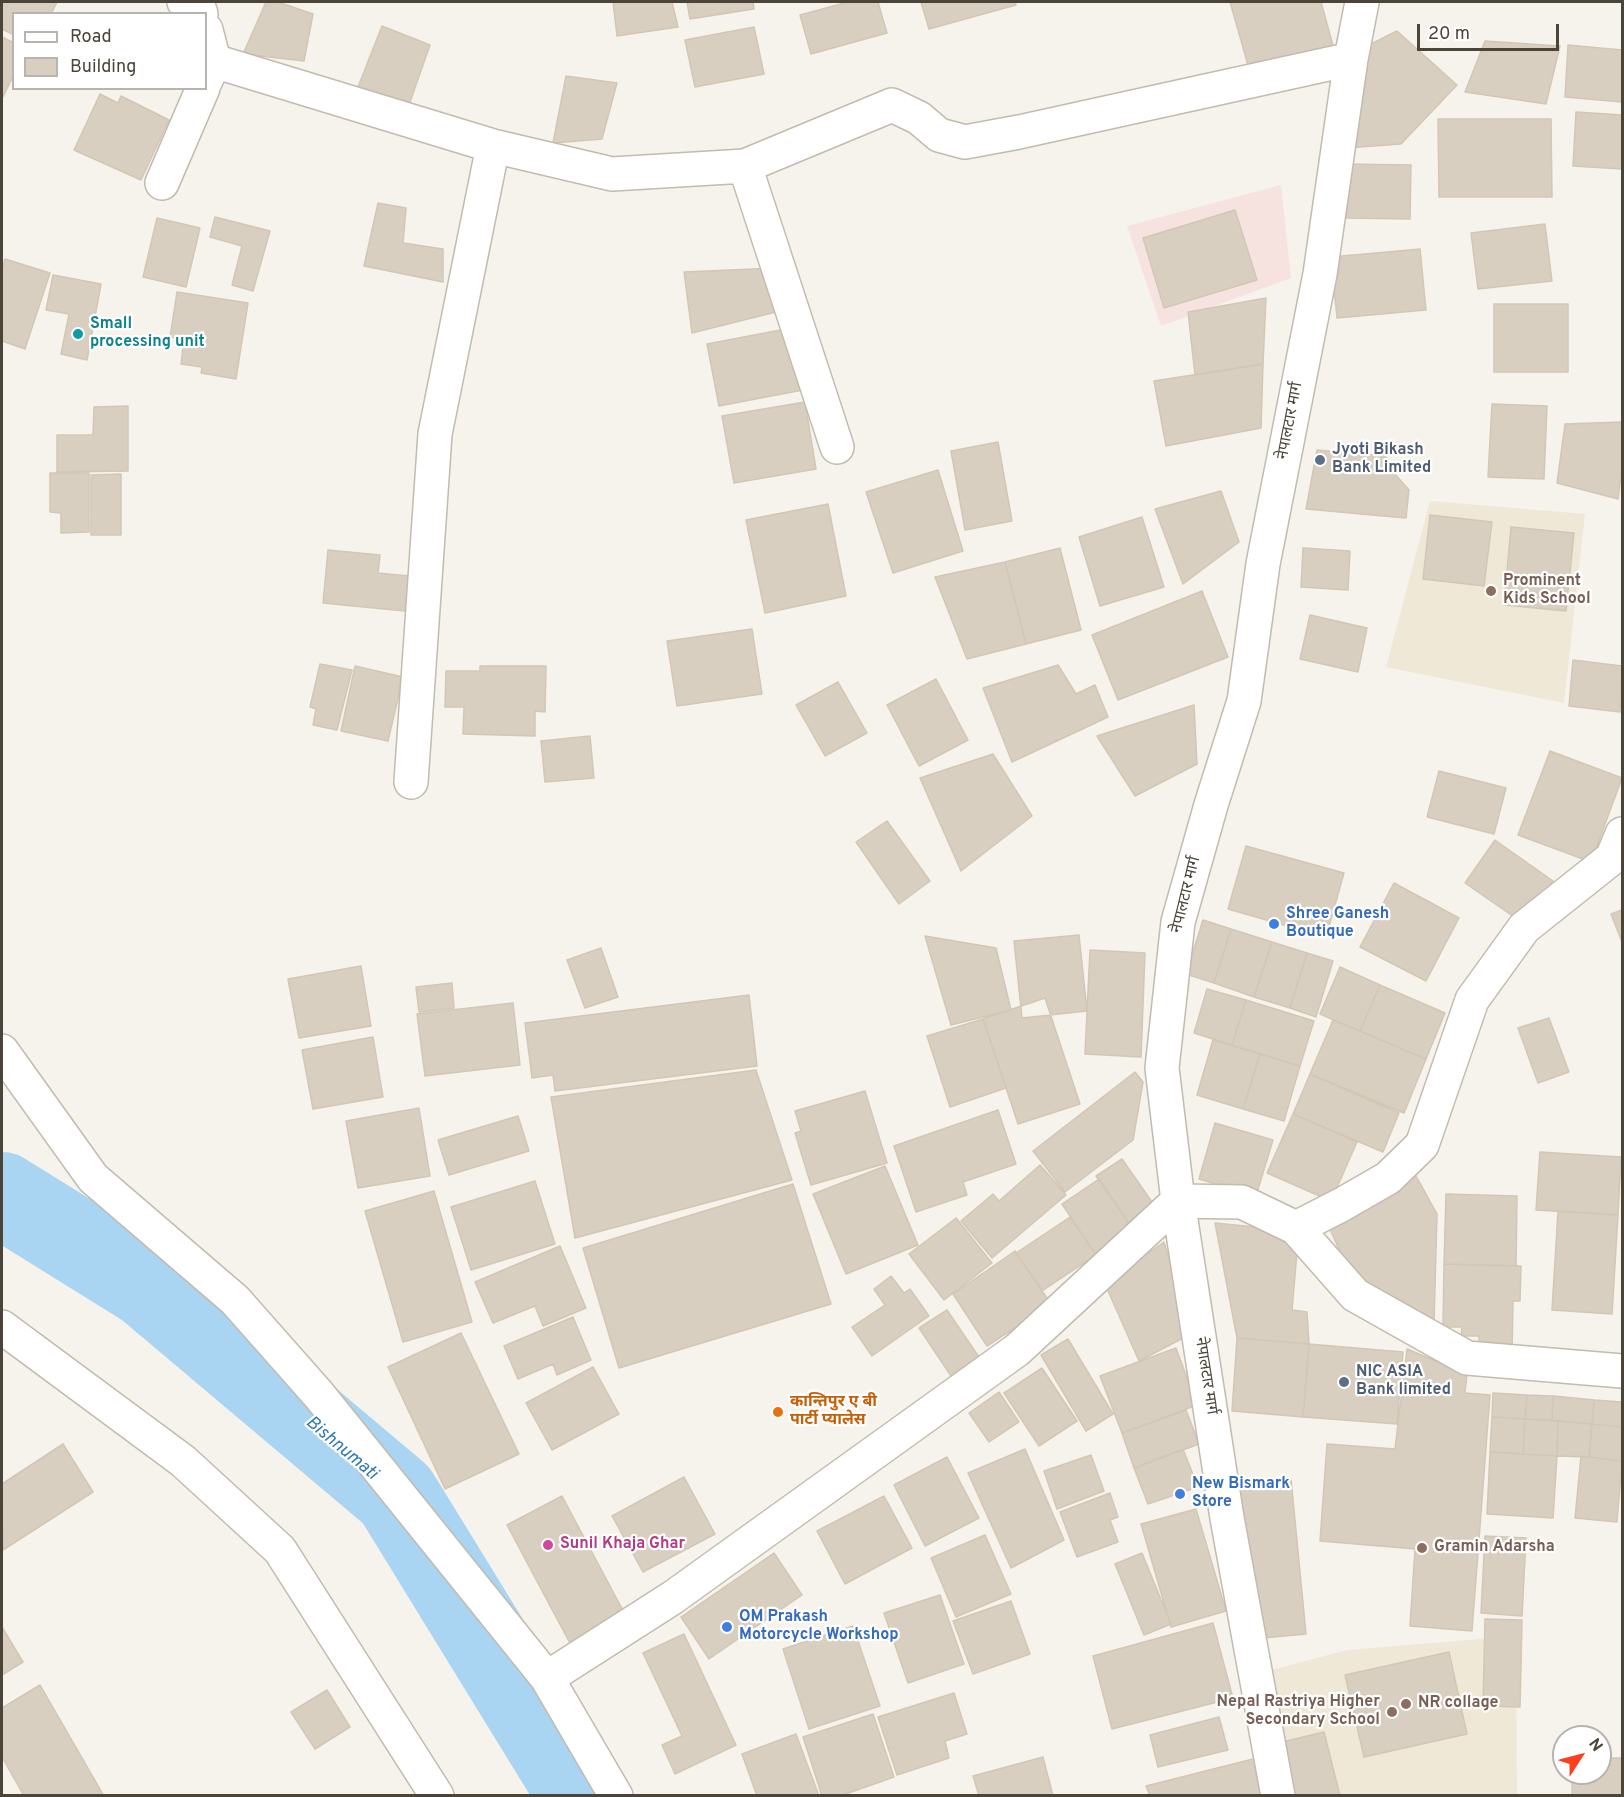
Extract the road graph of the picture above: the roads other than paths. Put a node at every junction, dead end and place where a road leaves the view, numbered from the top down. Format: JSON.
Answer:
{"nodes":[{"id":1,"x":184,"y":2,"type":"edge"},
{"id":2,"x":1362,"y":2,"type":"edge"},
{"id":3,"x":200,"y":12,"type":"edge"},
{"id":4,"x":1351,"y":59,"type":"junction"},
{"id":5,"x":207,"y":65,"type":"edge"},
{"id":6,"x":197,"y":90,"type":"edge"},
{"id":7,"x":493,"y":146,"type":"junction"},
{"id":8,"x":745,"y":166,"type":"junction"},
{"id":9,"x":162,"y":183,"type":"dead end"},
{"id":10,"x":837,"y":447,"type":"dead end"},
{"id":11,"x":411,"y":782,"type":"dead end"},
{"id":12,"x":1623,"y":834,"type":"edge"},
{"id":13,"x":2,"y":1052,"type":"edge"},
{"id":14,"x":1179,"y":1201,"type":"junction"},
{"id":15,"x":1296,"y":1227,"type":"junction"},
{"id":16,"x":2,"y":1327,"type":"edge"},
{"id":17,"x":1623,"y":1371,"type":"edge"},
{"id":18,"x":547,"y":1678,"type":"junction"},
{"id":19,"x":437,"y":1796,"type":"edge"},
{"id":20,"x":616,"y":1796,"type":"edge"},
{"id":21,"x":1278,"y":1796,"type":"edge"}],
"edges":[{"from":1,"to":3,"type":"street"},
{"from":2,"to":4,"type":"street","name":"नेपालटार मार्ग"},
{"from":4,"to":8,"type":"street"},
{"from":4,"to":14,"type":"street","name":"नेपालटार मार्ग"},
{"from":5,"to":7,"type":"street"},
{"from":6,"to":9,"type":"street"},
{"from":7,"to":8,"type":"street"},
{"from":7,"to":11,"type":"street"},
{"from":8,"to":10,"type":"street"},
{"from":12,"to":15,"type":"street"},
{"from":13,"to":18,"type":"street"},
{"from":14,"to":15,"type":"street"},
{"from":14,"to":18,"type":"street"},
{"from":14,"to":21,"type":"street","name":"नेपालटार मार्ग"},
{"from":15,"to":17,"type":"street"},
{"from":16,"to":19,"type":"street"},
{"from":18,"to":20,"type":"street"}]}
